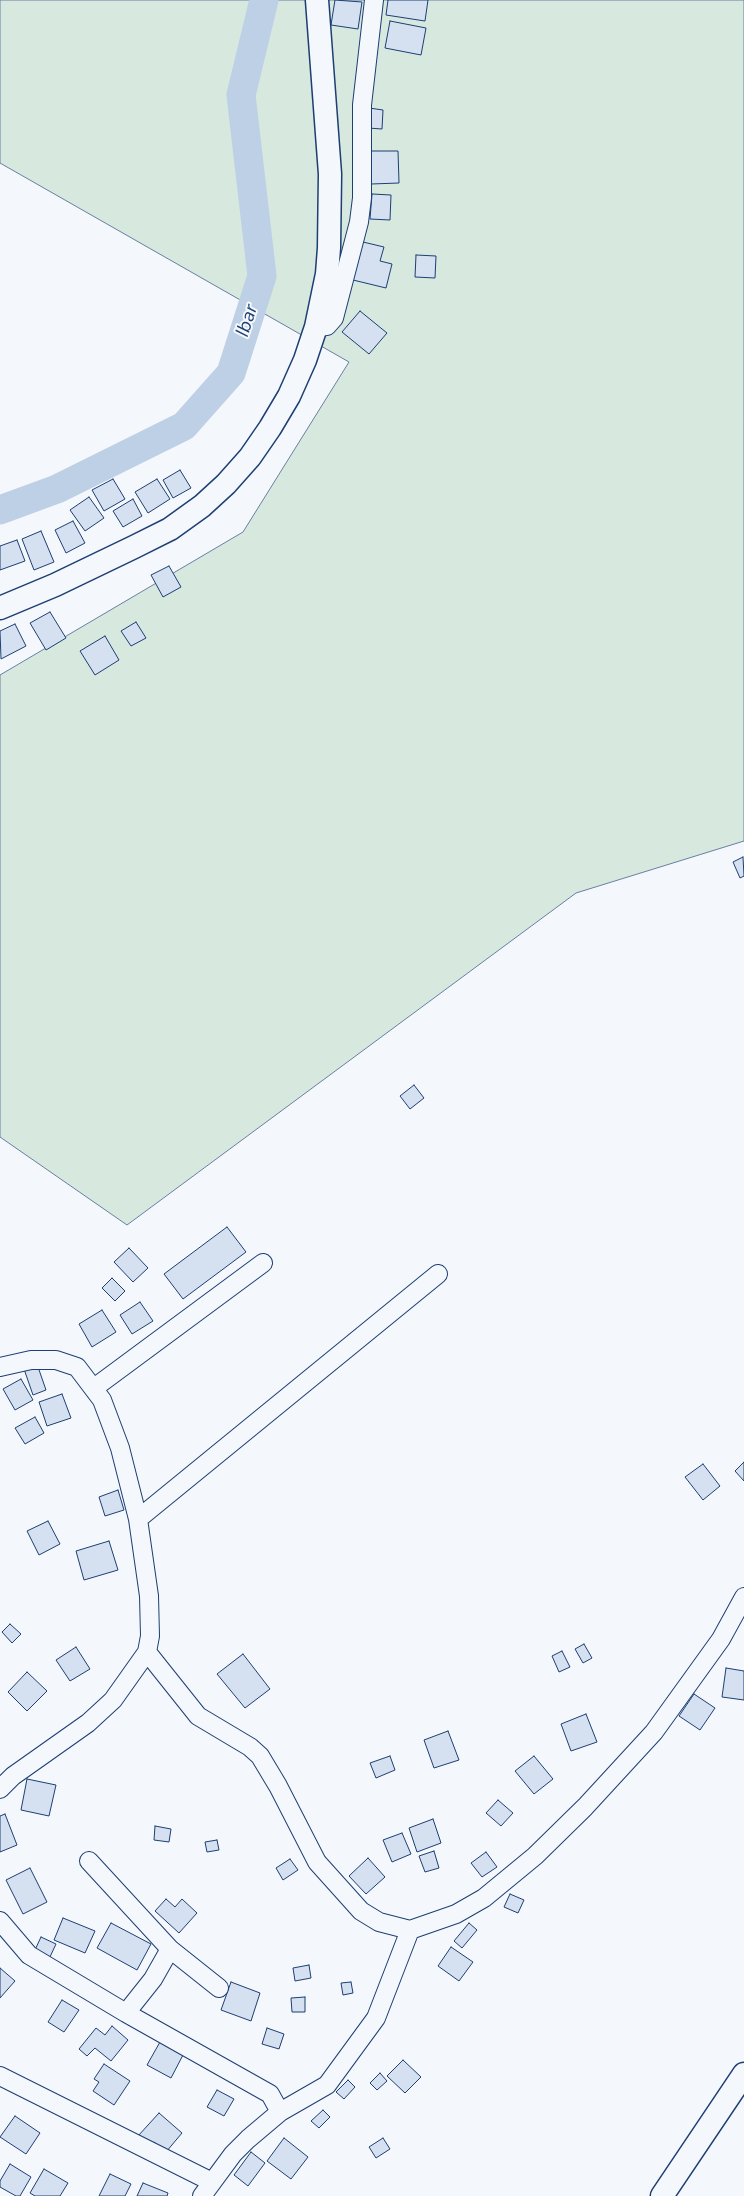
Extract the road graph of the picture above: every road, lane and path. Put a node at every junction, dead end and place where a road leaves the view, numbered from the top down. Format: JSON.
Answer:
{"nodes":[{"id":1,"x":317,"y":0,"type":"edge"},
{"id":2,"x":374,"y":0,"type":"edge"},
{"id":3,"x":316,"y":326,"type":"junction"},
{"id":4,"x":0,"y":608,"type":"edge"},
{"id":5,"x":263,"y":1263,"type":"dead end"},
{"id":6,"x":438,"y":1274,"type":"dead end"},
{"id":7,"x":0,"y":1367,"type":"edge"},
{"id":8,"x":94,"y":1388,"type":"junction"},
{"id":9,"x":138,"y":1520,"type":"junction"},
{"id":10,"x":744,"y":1597,"type":"edge"},
{"id":11,"x":147,"y":1652,"type":"junction"},
{"id":12,"x":0,"y":1789,"type":"edge"},
{"id":13,"x":89,"y":1861,"type":"dead end"},
{"id":14,"x":0,"y":1921,"type":"edge"},
{"id":15,"x":410,"y":1930,"type":"junction"},
{"id":16,"x":170,"y":1949,"type":"junction"},
{"id":17,"x":218,"y":1988,"type":"dead end"},
{"id":18,"x":126,"y":2013,"type":"junction"},
{"id":19,"x":744,"y":2074,"type":"edge"},
{"id":20,"x":0,"y":2076,"type":"edge"},
{"id":21,"x":280,"y":2112,"type":"junction"},
{"id":22,"x":207,"y":2189,"type":"edge"},
{"id":23,"x":662,"y":2196,"type":"edge"}],
"edges":[{"from":1,"to":3,"type":"main road"},
{"from":2,"to":3,"type":"street"},
{"from":3,"to":4,"type":"main road"},
{"from":5,"to":8,"type":"street"},
{"from":6,"to":9,"type":"street"},
{"from":7,"to":8,"type":"street"},
{"from":8,"to":9,"type":"street"},
{"from":9,"to":11,"type":"street"},
{"from":10,"to":15,"type":"street"},
{"from":11,"to":12,"type":"street"},
{"from":11,"to":15,"type":"street"},
{"from":13,"to":16,"type":"street"},
{"from":14,"to":18,"type":"street"},
{"from":15,"to":21,"type":"street"},
{"from":16,"to":17,"type":"street"},
{"from":16,"to":18,"type":"street"},
{"from":18,"to":21,"type":"street"},
{"from":19,"to":23,"type":"main road"},
{"from":20,"to":22,"type":"street"},
{"from":21,"to":22,"type":"street"}]}
